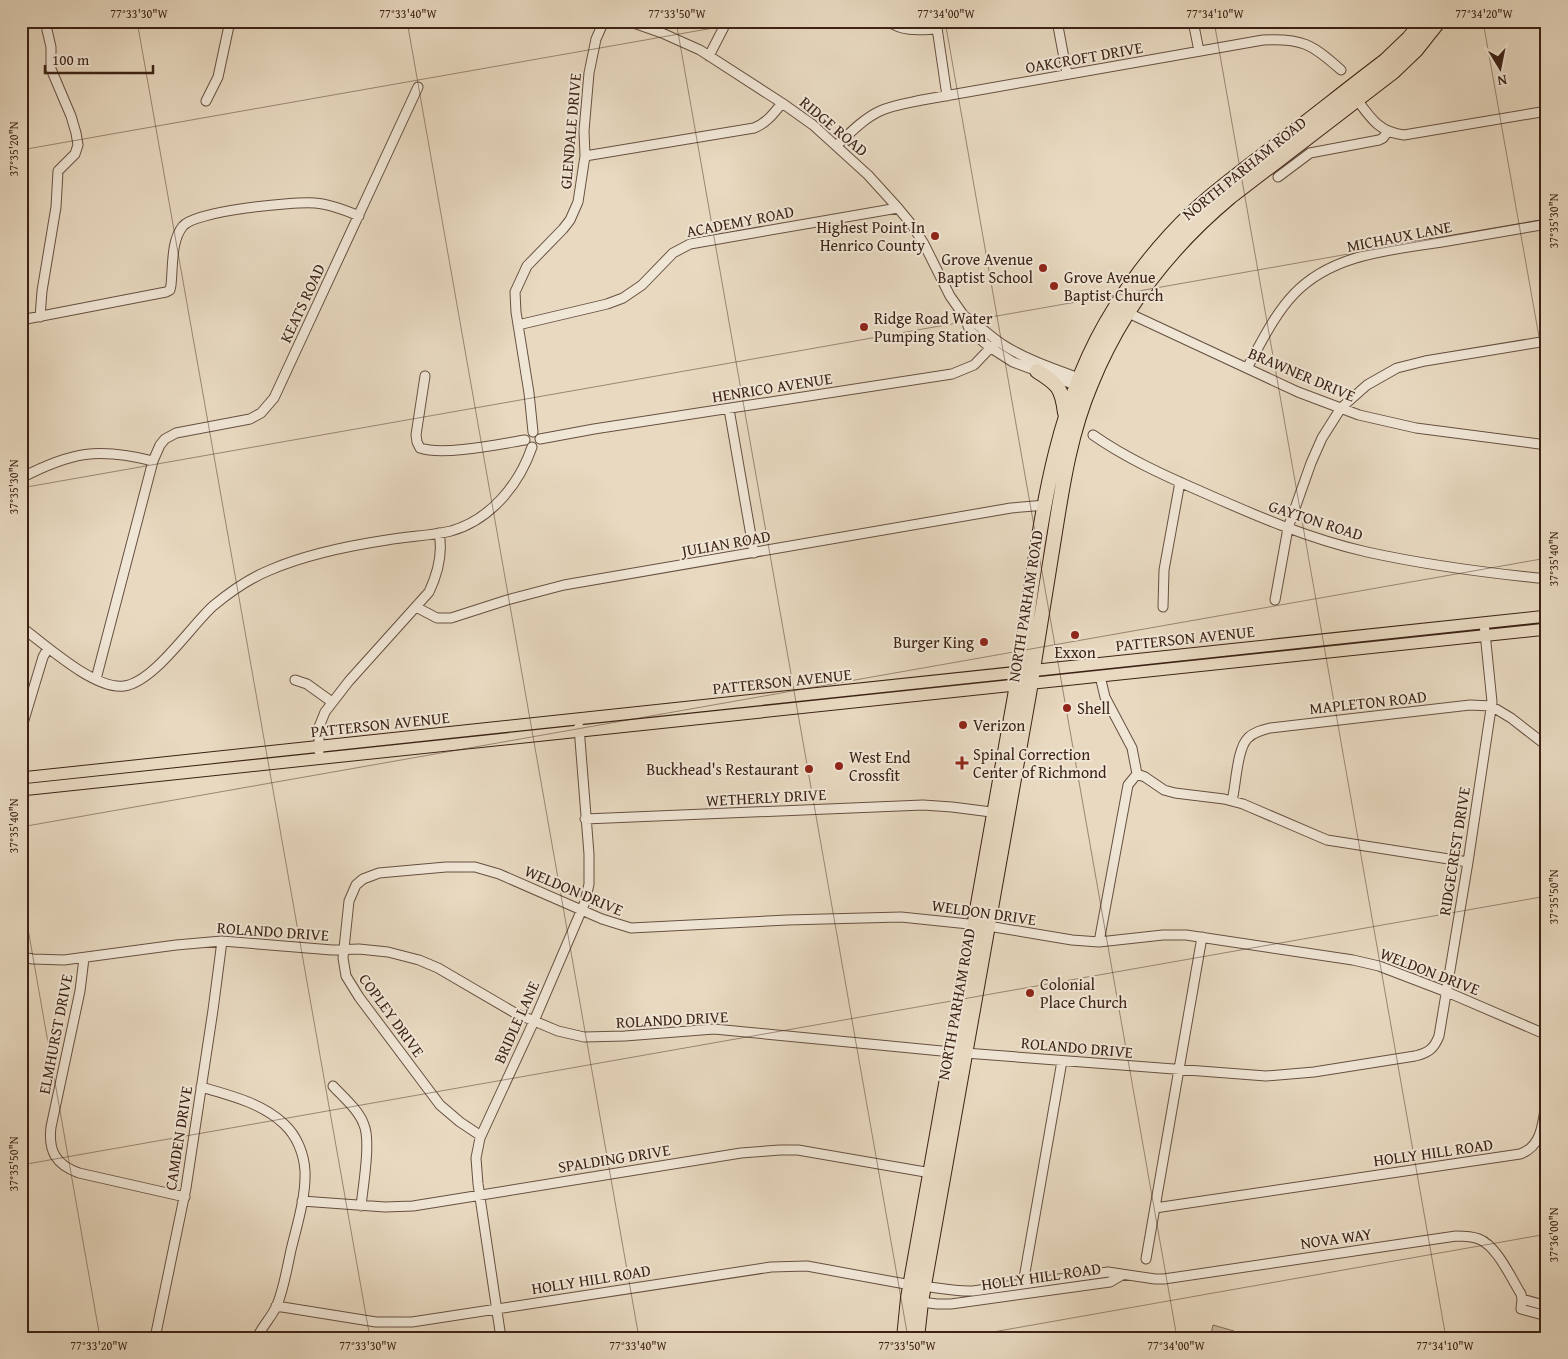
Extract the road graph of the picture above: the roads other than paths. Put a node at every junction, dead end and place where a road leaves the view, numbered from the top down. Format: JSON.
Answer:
{"nodes":[{"id":1,"x":47,"y":21,"type":"edge"},
{"id":2,"x":230,"y":21,"type":"edge"},
{"id":3,"x":604,"y":21,"type":"edge"},
{"id":4,"x":628,"y":21,"type":"edge"},
{"id":5,"x":727,"y":21,"type":"edge"},
{"id":6,"x":888,"y":21,"type":"edge"},
{"id":7,"x":1057,"y":21,"type":"edge"},
{"id":8,"x":1193,"y":21,"type":"edge"},
{"id":9,"x":1423,"y":21,"type":"edge"},
{"id":10,"x":1439,"y":21,"type":"edge"},
{"id":11,"x":936,"y":25,"type":"edge"},
{"id":12,"x":1199,"y":50,"type":"junction"},
{"id":13,"x":709,"y":56,"type":"junction"},
{"id":14,"x":1341,"y":70,"type":"dead end"},
{"id":15,"x":1067,"y":74,"type":"junction"},
{"id":16,"x":418,"y":87,"type":"dead end"},
{"id":17,"x":1353,"y":94,"type":"junction"},
{"id":18,"x":948,"y":96,"type":"junction"},
{"id":19,"x":206,"y":101,"type":"dead end"},
{"id":20,"x":782,"y":103,"type":"junction"},
{"id":21,"x":1547,"y":111,"type":"edge"},
{"id":22,"x":1388,"y":131,"type":"junction"},
{"id":23,"x":836,"y":146,"type":"junction"},
{"id":24,"x":584,"y":156,"type":"junction"},
{"id":25,"x":1278,"y":177,"type":"dead end"},
{"id":26,"x":898,"y":208,"type":"junction"},
{"id":27,"x":359,"y":216,"type":"junction"},
{"id":28,"x":1547,"y":224,"type":"edge"},
{"id":29,"x":1121,"y":309,"type":"junction"},
{"id":30,"x":40,"y":317,"type":"junction"},
{"id":31,"x":21,"y":320,"type":"edge"},
{"id":32,"x":518,"y":324,"type":"junction"},
{"id":33,"x":1547,"y":341,"type":"edge"},
{"id":34,"x":994,"y":344,"type":"junction"},
{"id":35,"x":1247,"y":368,"type":"junction"},
{"id":36,"x":1037,"y":371,"type":"junction"},
{"id":37,"x":425,"y":376,"type":"dead end"},
{"id":38,"x":1084,"y":384,"type":"junction"},
{"id":39,"x":1341,"y":408,"type":"junction"},
{"id":40,"x":729,"y":409,"type":"junction"},
{"id":41,"x":1065,"y":414,"type":"junction"},
{"id":42,"x":533,"y":432,"type":"junction"},
{"id":43,"x":1093,"y":435,"type":"dead end"},
{"id":44,"x":540,"y":438,"type":"junction"},
{"id":45,"x":525,"y":440,"type":"junction"},
{"id":46,"x":1547,"y":445,"type":"edge"},
{"id":47,"x":532,"y":448,"type":"junction"},
{"id":48,"x":153,"y":462,"type":"junction"},
{"id":49,"x":1052,"y":465,"type":"junction"},
{"id":50,"x":21,"y":478,"type":"edge"},
{"id":51,"x":1180,"y":482,"type":"junction"},
{"id":52,"x":1060,"y":499,"type":"junction"},
{"id":53,"x":1046,"y":505,"type":"junction"},
{"id":54,"x":1288,"y":528,"type":"junction"},
{"id":55,"x":438,"y":533,"type":"junction"},
{"id":56,"x":754,"y":553,"type":"junction"},
{"id":57,"x":1547,"y":579,"type":"edge"},
{"id":58,"x":1275,"y":600,"type":"dead end"},
{"id":59,"x":416,"y":607,"type":"junction"},
{"id":60,"x":1163,"y":607,"type":"dead end"},
{"id":61,"x":1547,"y":616,"type":"edge"},
{"id":62,"x":1484,"y":623,"type":"junction"},
{"id":63,"x":21,"y":627,"type":"edge"},
{"id":64,"x":1547,"y":629,"type":"edge"},
{"id":65,"x":1485,"y":636,"type":"junction"},
{"id":66,"x":48,"y":648,"type":"junction"},
{"id":67,"x":1100,"y":676,"type":"junction"},
{"id":68,"x":1025,"y":678,"type":"junction"},
{"id":69,"x":96,"y":679,"type":"junction"},
{"id":70,"x":295,"y":680,"type":"dead end"},
{"id":71,"x":332,"y":702,"type":"junction"},
{"id":72,"x":1491,"y":706,"type":"junction"},
{"id":73,"x":578,"y":725,"type":"junction"},
{"id":74,"x":21,"y":730,"type":"edge"},
{"id":75,"x":319,"y":746,"type":"junction"},
{"id":76,"x":1547,"y":746,"type":"edge"},
{"id":77,"x":320,"y":758,"type":"junction"},
{"id":78,"x":1137,"y":774,"type":"junction"},
{"id":79,"x":21,"y":778,"type":"edge"},
{"id":80,"x":21,"y":790,"type":"edge"},
{"id":81,"x":1232,"y":800,"type":"junction"},
{"id":82,"x":1001,"y":814,"type":"junction"},
{"id":83,"x":585,"y":819,"type":"junction"},
{"id":84,"x":1468,"y":862,"type":"junction"},
{"id":85,"x":413,"y":870,"type":"joint"},
{"id":86,"x":581,"y":911,"type":"junction"},
{"id":87,"x":981,"y":925,"type":"junction"},
{"id":88,"x":1202,"y":938,"type":"junction"},
{"id":89,"x":222,"y":941,"type":"junction"},
{"id":90,"x":1099,"y":942,"type":"junction"},
{"id":91,"x":344,"y":949,"type":"junction"},
{"id":92,"x":21,"y":957,"type":"edge"},
{"id":93,"x":84,"y":958,"type":"junction"},
{"id":94,"x":1447,"y":992,"type":"junction"},
{"id":95,"x":534,"y":1021,"type":"junction"},
{"id":96,"x":1547,"y":1035,"type":"edge"},
{"id":97,"x":959,"y":1053,"type":"junction"},
{"id":98,"x":1401,"y":1058,"type":"joint"},
{"id":99,"x":1062,"y":1061,"type":"junction"},
{"id":100,"x":1179,"y":1070,"type":"junction"},
{"id":101,"x":333,"y":1086,"type":"dead end"},
{"id":102,"x":201,"y":1087,"type":"junction"},
{"id":103,"x":1547,"y":1096,"type":"edge"},
{"id":104,"x":481,"y":1136,"type":"junction"},
{"id":105,"x":931,"y":1173,"type":"junction"},
{"id":106,"x":479,"y":1195,"type":"junction"},
{"id":107,"x":185,"y":1197,"type":"junction"},
{"id":108,"x":302,"y":1202,"type":"junction"},
{"id":109,"x":361,"y":1206,"type":"junction"},
{"id":110,"x":1154,"y":1208,"type":"junction"},
{"id":111,"x":1146,"y":1259,"type":"dead end"},
{"id":112,"x":1122,"y":1275,"type":"junction"},
{"id":113,"x":1022,"y":1284,"type":"junction"},
{"id":114,"x":917,"y":1285,"type":"junction"},
{"id":115,"x":1522,"y":1300,"type":"junction"},
{"id":116,"x":921,"y":1302,"type":"junction"},
{"id":117,"x":276,"y":1306,"type":"junction"},
{"id":118,"x":1547,"y":1306,"type":"edge"},
{"id":119,"x":496,"y":1309,"type":"junction"},
{"id":120,"x":1547,"y":1316,"type":"edge"},
{"id":121,"x":155,"y":1338,"type":"edge"},
{"id":122,"x":257,"y":1338,"type":"edge"},
{"id":123,"x":500,"y":1338,"type":"edge"},
{"id":124,"x":904,"y":1338,"type":"edge"},
{"id":125,"x":917,"y":1338,"type":"edge"}],
"edges":[{"from":1,"to":30,"type":"street"},
{"from":2,"to":19,"type":"street"},
{"from":3,"to":24,"type":"street","name":"GLENDALE DRIVE"},
{"from":4,"to":13,"type":"street","name":"RIDGE ROAD"},
{"from":5,"to":13,"type":"street"},
{"from":6,"to":11,"type":"street"},
{"from":7,"to":15,"type":"street"},
{"from":8,"to":12,"type":"street"},
{"from":9,"to":17,"type":"highway","name":"NORTH PARHAM ROAD"},
{"from":10,"to":17,"type":"highway","name":"NORTH PARHAM ROAD"},
{"from":11,"to":18,"type":"street"},
{"from":12,"to":14,"type":"street","name":"OAKCROFT DRIVE"},
{"from":12,"to":15,"type":"street","name":"OAKCROFT DRIVE"},
{"from":13,"to":20,"type":"street","name":"RIDGE ROAD"},
{"from":15,"to":18,"type":"street","name":"OAKCROFT DRIVE"},
{"from":16,"to":27,"type":"street","name":"KEATS ROAD"},
{"from":17,"to":22,"type":"street"},
{"from":17,"to":29,"type":"highway","name":"NORTH PARHAM ROAD"},
{"from":18,"to":23,"type":"street","name":"OAKCROFT DRIVE"},
{"from":20,"to":23,"type":"street","name":"RIDGE ROAD"},
{"from":20,"to":24,"type":"street"},
{"from":21,"to":22,"type":"street"},
{"from":22,"to":25,"type":"street"},
{"from":23,"to":26,"type":"street","name":"RIDGE ROAD"},
{"from":24,"to":32,"type":"street","name":"GLENDALE DRIVE"},
{"from":26,"to":32,"type":"street","name":"ACADEMY ROAD"},
{"from":26,"to":34,"type":"street","name":"RIDGE ROAD"},
{"from":27,"to":30,"type":"street"},
{"from":27,"to":48,"type":"street","name":"KEATS ROAD"},
{"from":28,"to":35,"type":"street","name":"MICHAUX LANE"},
{"from":29,"to":35,"type":"street","name":"BRAWNER DRIVE"},
{"from":29,"to":38,"type":"highway","name":"NORTH PARHAM ROAD"},
{"from":30,"to":31,"type":"street"},
{"from":32,"to":42,"type":"street","name":"GLENDALE DRIVE"},
{"from":33,"to":39,"type":"street"},
{"from":34,"to":36,"type":"street","name":"RIDGE ROAD"},
{"from":34,"to":38,"type":"street","name":"RIDGE ROAD"},
{"from":34,"to":40,"type":"street","name":"HENRICO AVENUE"},
{"from":35,"to":39,"type":"street","name":"BRAWNER DRIVE"},
{"from":36,"to":38,"type":"street","name":"RIDGE ROAD"},
{"from":36,"to":41,"type":"highway"},
{"from":37,"to":45,"type":"street"},
{"from":38,"to":41,"type":"highway","name":"NORTH PARHAM ROAD"},
{"from":38,"to":52,"type":"highway","name":"NORTH PARHAM ROAD"},
{"from":39,"to":46,"type":"street","name":"BRAWNER DRIVE"},
{"from":39,"to":54,"type":"street"},
{"from":40,"to":44,"type":"street","name":"HENRICO AVENUE"},
{"from":40,"to":56,"type":"street"},
{"from":41,"to":49,"type":"highway","name":"NORTH PARHAM ROAD"},
{"from":42,"to":44,"type":"street"},
{"from":42,"to":45,"type":"street"},
{"from":43,"to":51,"type":"street","name":"GAYTON ROAD"},
{"from":44,"to":47,"type":"street"},
{"from":45,"to":47,"type":"street"},
{"from":47,"to":55,"type":"street"},
{"from":48,"to":50,"type":"street"},
{"from":48,"to":69,"type":"street","name":"KEATS ROAD"},
{"from":49,"to":52,"type":"highway"},
{"from":49,"to":53,"type":"highway","name":"NORTH PARHAM ROAD"},
{"from":51,"to":54,"type":"street","name":"GAYTON ROAD"},
{"from":51,"to":60,"type":"street"},
{"from":52,"to":68,"type":"highway","name":"NORTH PARHAM ROAD"},
{"from":53,"to":56,"type":"street","name":"JULIAN ROAD"},
{"from":53,"to":68,"type":"highway","name":"NORTH PARHAM ROAD"},
{"from":54,"to":57,"type":"street","name":"GAYTON ROAD"},
{"from":54,"to":58,"type":"street"},
{"from":55,"to":59,"type":"street"},
{"from":55,"to":69,"type":"street"},
{"from":56,"to":59,"type":"street","name":"JULIAN ROAD"},
{"from":59,"to":71,"type":"street"},
{"from":61,"to":62,"type":"main road","name":"PATTERSON AVENUE"},
{"from":62,"to":65,"type":"street","name":"RIDGECREST DRIVE"},
{"from":62,"to":68,"type":"main road","name":"PATTERSON AVENUE"},
{"from":63,"to":66,"type":"street"},
{"from":64,"to":65,"type":"main road","name":"PATTERSON AVENUE"},
{"from":65,"to":67,"type":"main road","name":"PATTERSON AVENUE"},
{"from":65,"to":72,"type":"street","name":"RIDGECREST DRIVE"},
{"from":66,"to":69,"type":"street"},
{"from":66,"to":74,"type":"street"},
{"from":67,"to":68,"type":"main road","name":"PATTERSON AVENUE"},
{"from":67,"to":78,"type":"street"},
{"from":68,"to":73,"type":"main road","name":"PATTERSON AVENUE"},
{"from":68,"to":82,"type":"highway","name":"NORTH PARHAM ROAD"},
{"from":70,"to":71,"type":"street"},
{"from":71,"to":75,"type":"street"},
{"from":72,"to":76,"type":"street"},
{"from":72,"to":81,"type":"street","name":"MAPLETON ROAD"},
{"from":72,"to":84,"type":"street","name":"RIDGECREST DRIVE"},
{"from":73,"to":75,"type":"main road","name":"PATTERSON AVENUE"},
{"from":73,"to":77,"type":"main road","name":"PATTERSON AVENUE"},
{"from":73,"to":83,"type":"street","name":"BRIDLE LANE"},
{"from":75,"to":77,"type":"street"},
{"from":75,"to":79,"type":"main road","name":"PATTERSON AVENUE"},
{"from":77,"to":80,"type":"main road","name":"PATTERSON AVENUE"},
{"from":78,"to":81,"type":"street"},
{"from":78,"to":90,"type":"street"},
{"from":81,"to":84,"type":"street"},
{"from":82,"to":83,"type":"street","name":"WETHERLY DRIVE"},
{"from":82,"to":87,"type":"highway","name":"NORTH PARHAM ROAD"},
{"from":83,"to":86,"type":"street","name":"BRIDLE LANE"},
{"from":84,"to":94,"type":"street","name":"RIDGECREST DRIVE"},
{"from":85,"to":86,"type":"street","name":"WELDON DRIVE"},
{"from":85,"to":91,"type":"street","name":"COPLEY DRIVE"},
{"from":86,"to":87,"type":"street","name":"WELDON DRIVE"},
{"from":86,"to":95,"type":"street","name":"BRIDLE LANE"},
{"from":87,"to":90,"type":"street","name":"WELDON DRIVE"},
{"from":87,"to":97,"type":"highway","name":"NORTH PARHAM ROAD"},
{"from":88,"to":90,"type":"street","name":"WELDON DRIVE"},
{"from":88,"to":94,"type":"street","name":"WELDON DRIVE"},
{"from":88,"to":100,"type":"street"},
{"from":89,"to":91,"type":"street","name":"ROLANDO DRIVE"},
{"from":89,"to":93,"type":"street","name":"ROLANDO DRIVE"},
{"from":89,"to":102,"type":"street","name":"CAMDEN DRIVE"},
{"from":91,"to":95,"type":"street","name":"ROLANDO DRIVE"},
{"from":91,"to":104,"type":"street","name":"COPLEY DRIVE"},
{"from":92,"to":93,"type":"street","name":"ROLANDO DRIVE"},
{"from":93,"to":107,"type":"street","name":"ELMHURST DRIVE"},
{"from":94,"to":96,"type":"street","name":"WELDON DRIVE"},
{"from":94,"to":98,"type":"street","name":"RIDGECREST DRIVE"},
{"from":95,"to":97,"type":"street","name":"ROLANDO DRIVE"},
{"from":95,"to":104,"type":"street","name":"BRIDLE LANE"},
{"from":97,"to":99,"type":"street","name":"ROLANDO DRIVE"},
{"from":97,"to":105,"type":"highway","name":"NORTH PARHAM ROAD"},
{"from":97,"to":114,"type":"highway","name":"NORTH PARHAM ROAD"},
{"from":98,"to":100,"type":"street","name":"ROLANDO DRIVE"},
{"from":99,"to":100,"type":"street","name":"ROLANDO DRIVE"},
{"from":99,"to":113,"type":"street"},
{"from":100,"to":110,"type":"street"},
{"from":101,"to":109,"type":"street"},
{"from":102,"to":107,"type":"street","name":"CAMDEN DRIVE"},
{"from":102,"to":108,"type":"street"},
{"from":103,"to":110,"type":"street","name":"HOLLY HILL ROAD"},
{"from":104,"to":106,"type":"street","name":"BRIDLE LANE"},
{"from":105,"to":106,"type":"street","name":"SPALDING DRIVE"},
{"from":105,"to":114,"type":"highway","name":"NORTH PARHAM ROAD"},
{"from":106,"to":109,"type":"street","name":"SPALDING DRIVE"},
{"from":106,"to":119,"type":"street","name":"BRIDLE LANE"},
{"from":107,"to":121,"type":"street","name":"CAMDEN DRIVE"},
{"from":108,"to":109,"type":"street","name":"SPALDING DRIVE"},
{"from":108,"to":117,"type":"street"},
{"from":110,"to":111,"type":"street"},
{"from":112,"to":113,"type":"street","name":"HOLLY HILL ROAD"},
{"from":112,"to":115,"type":"street","name":"NOVA WAY"},
{"from":112,"to":116,"type":"street","name":"HOLLY HILL ROAD"},
{"from":113,"to":114,"type":"street","name":"HOLLY HILL ROAD"},
{"from":114,"to":116,"type":"highway","name":"NORTH PARHAM ROAD"},
{"from":114,"to":119,"type":"street","name":"HOLLY HILL ROAD"},
{"from":114,"to":124,"type":"highway","name":"NORTH PARHAM ROAD"},
{"from":115,"to":118,"type":"street"},
{"from":115,"to":120,"type":"street"},
{"from":116,"to":125,"type":"highway","name":"NORTH PARHAM ROAD"},
{"from":117,"to":119,"type":"street","name":"HOLLY HILL ROAD"},
{"from":117,"to":122,"type":"street"},
{"from":119,"to":123,"type":"street","name":"BRIDLE LANE"}]}
